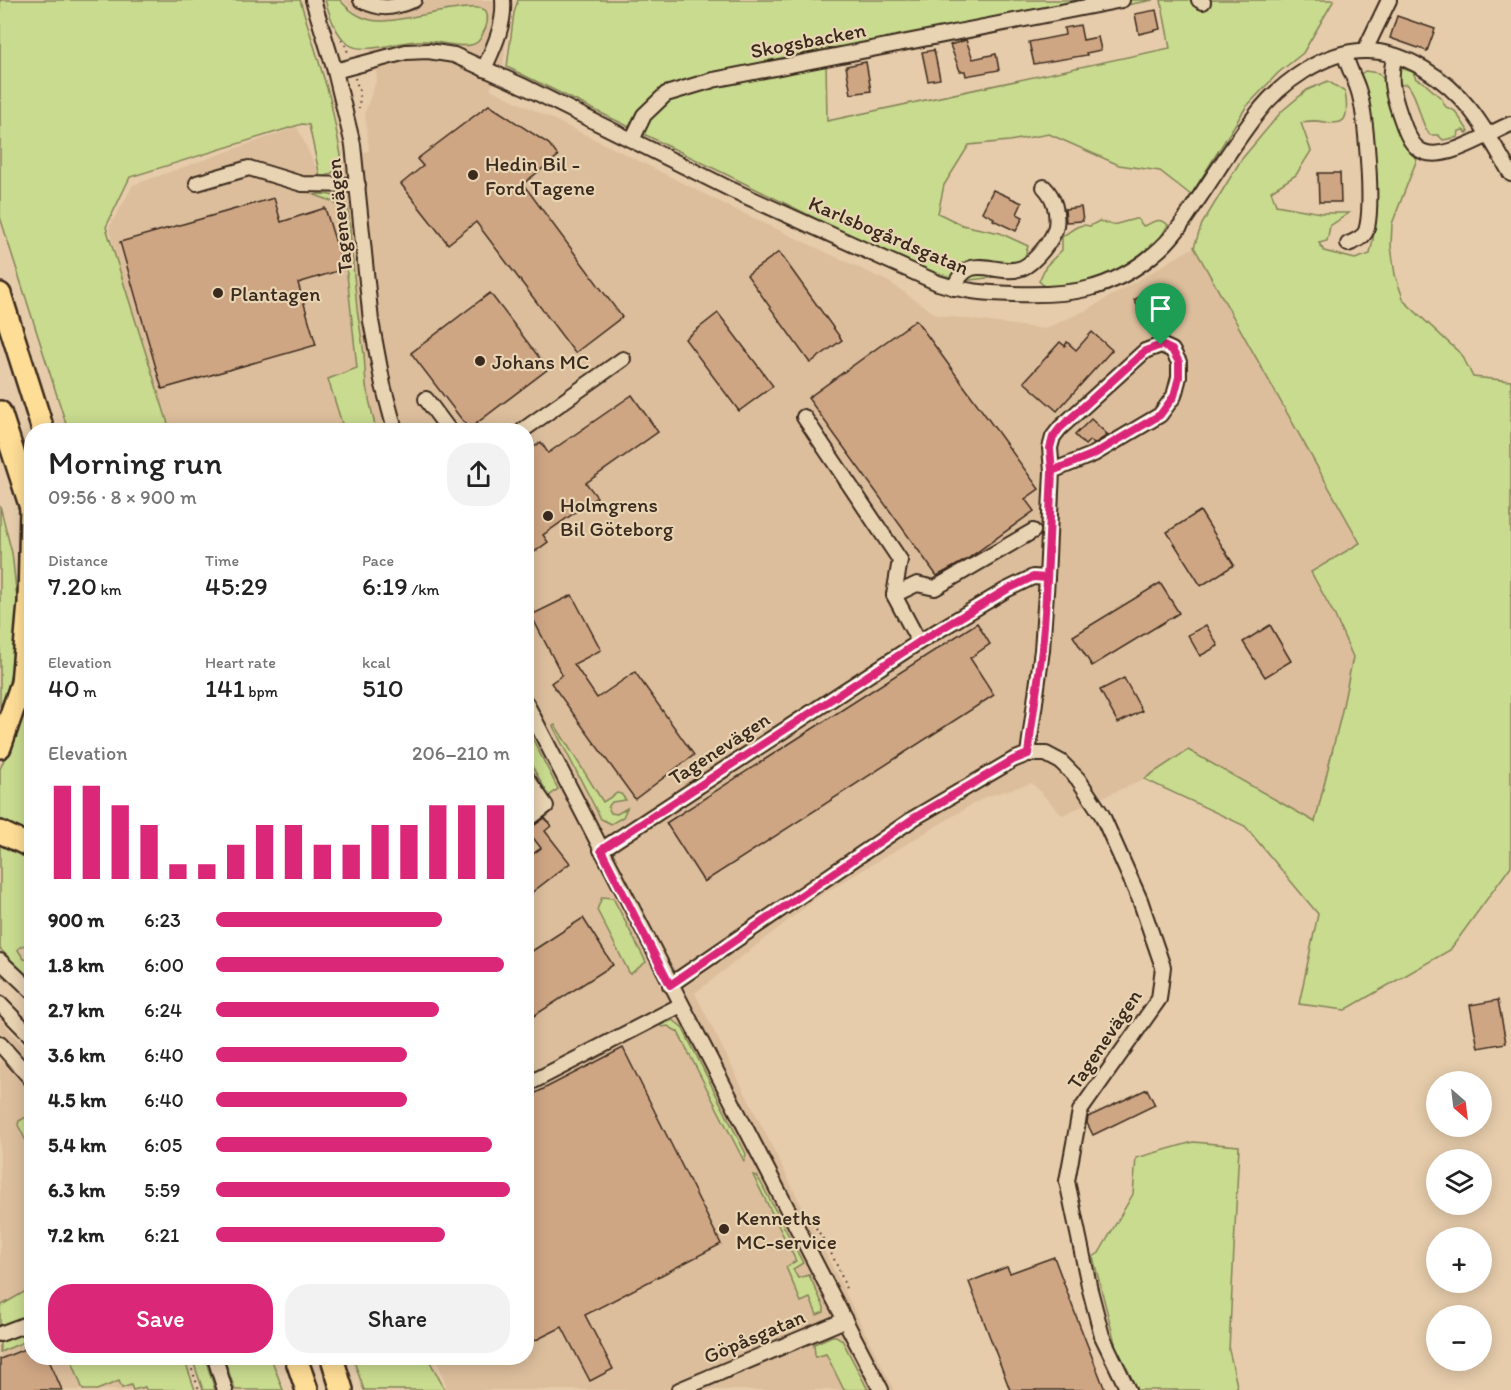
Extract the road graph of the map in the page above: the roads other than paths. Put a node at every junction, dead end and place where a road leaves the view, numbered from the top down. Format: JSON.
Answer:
{"nodes":[{"id":1,"x":313,"y":0,"type":"edge"},
{"id":2,"x":361,"y":0,"type":"edge"},
{"id":3,"x":414,"y":0,"type":"edge"},
{"id":4,"x":503,"y":0,"type":"edge"},
{"id":5,"x":1122,"y":0,"type":"edge"},
{"id":6,"x":1389,"y":0,"type":"edge"},
{"id":7,"x":1365,"y":50,"type":"junction"},
{"id":8,"x":1345,"y":55,"type":"junction"},
{"id":9,"x":1395,"y":56,"type":"junction"},
{"id":10,"x":484,"y":69,"type":"junction"},
{"id":11,"x":335,"y":71,"type":"junction"},
{"id":12,"x":1511,"y":124,"type":"edge"},
{"id":13,"x":1487,"y":134,"type":"junction"},
{"id":14,"x":632,"y":140,"type":"junction"},
{"id":15,"x":1511,"y":174,"type":"edge"},
{"id":16,"x":197,"y":183,"type":"dead end"},
{"id":17,"x":358,"y":185,"type":"junction"},
{"id":18,"x":1044,"y":187,"type":"dead end"},
{"id":19,"x":1348,"y":244,"type":"dead end"},
{"id":20,"x":954,"y":288,"type":"junction"},
{"id":21,"x":0,"y":294,"type":"edge"},
{"id":22,"x":623,"y":358,"type":"dead end"},
{"id":23,"x":426,"y":399,"type":"dead end"},
{"id":24,"x":0,"y":412,"type":"edge"},
{"id":25,"x":804,"y":417,"type":"dead end"},
{"id":26,"x":41,"y":423,"type":"edge"},
{"id":27,"x":393,"y":423,"type":"edge"},
{"id":28,"x":444,"y":423,"type":"edge"},
{"id":29,"x":533,"y":423,"type":"edge"},
{"id":30,"x":1052,"y":471,"type":"junction"},
{"id":31,"x":24,"y":488,"type":"edge"},
{"id":32,"x":1033,"y":531,"type":"dead end"},
{"id":33,"x":1047,"y":578,"type":"junction"},
{"id":34,"x":894,"y":595,"type":"junction"},
{"id":35,"x":919,"y":642,"type":"junction"},
{"id":36,"x":24,"y":660,"type":"edge"},
{"id":37,"x":534,"y":719,"type":"edge"},
{"id":38,"x":0,"y":747,"type":"edge"},
{"id":39,"x":1028,"y":754,"type":"junction"},
{"id":40,"x":534,"y":789,"type":"edge"},
{"id":41,"x":534,"y":815,"type":"edge"},
{"id":42,"x":0,"y":832,"type":"edge"},
{"id":43,"x":24,"y":843,"type":"edge"},
{"id":44,"x":601,"y":850,"type":"junction"},
{"id":45,"x":0,"y":961,"type":"edge"},
{"id":46,"x":24,"y":984,"type":"edge"},
{"id":47,"x":670,"y":985,"type":"junction"},
{"id":48,"x":0,"y":1004,"type":"edge"},
{"id":49,"x":681,"y":1005,"type":"junction"},
{"id":50,"x":24,"y":1029,"type":"edge"},
{"id":51,"x":0,"y":1044,"type":"edge"},
{"id":52,"x":24,"y":1071,"type":"edge"},
{"id":53,"x":534,"y":1080,"type":"edge"},
{"id":54,"x":845,"y":1320,"type":"junction"},
{"id":55,"x":24,"y":1325,"type":"edge"},
{"id":56,"x":0,"y":1334,"type":"edge"},
{"id":57,"x":217,"y":1365,"type":"edge"},
{"id":58,"x":298,"y":1365,"type":"edge"},
{"id":59,"x":334,"y":1365,"type":"edge"},
{"id":60,"x":225,"y":1390,"type":"edge"},
{"id":61,"x":307,"y":1390,"type":"edge"},
{"id":62,"x":342,"y":1390,"type":"edge"},
{"id":63,"x":679,"y":1390,"type":"edge"},
{"id":64,"x":881,"y":1390,"type":"edge"},
{"id":65,"x":1128,"y":1390,"type":"edge"}],
"edges":[{"from":1,"to":11,"type":"street","name":"Tagenevägen"},
{"from":2,"to":3,"type":"street"},
{"from":4,"to":10,"type":"street"},
{"from":5,"to":14,"type":"street","name":"Skogsbacken"},
{"from":6,"to":7,"type":"street"},
{"from":7,"to":8,"type":"street","name":"Karlsbogårdsgatan"},
{"from":7,"to":9,"type":"street","name":"Karlsbogårdsgatan"},
{"from":8,"to":19,"type":"street"},
{"from":8,"to":20,"type":"street","name":"Karlsbogårdsgatan"},
{"from":9,"to":13,"type":"street","name":"Karlsbogårdsgatan"},
{"from":9,"to":13,"type":"street"},
{"from":10,"to":11,"type":"street","name":"Karlsbogårdsgatan"},
{"from":10,"to":14,"type":"street","name":"Karlsbogårdsgatan"},
{"from":11,"to":17,"type":"street","name":"Tagenevägen"},
{"from":12,"to":13,"type":"street"},
{"from":13,"to":15,"type":"street","name":"Karlsbogårdsgatan"},
{"from":14,"to":20,"type":"street","name":"Karlsbogårdsgatan"},
{"from":16,"to":17,"type":"street"},
{"from":17,"to":27,"type":"street","name":"Tagenevägen"},
{"from":18,"to":20,"type":"street"},
{"from":21,"to":26,"type":"highway"},
{"from":22,"to":29,"type":"street"},
{"from":23,"to":28,"type":"street"},
{"from":24,"to":31,"type":"highway"},
{"from":25,"to":34,"type":"street"},
{"from":30,"to":30,"type":"street"},
{"from":30,"to":33,"type":"street"},
{"from":32,"to":34,"type":"street"},
{"from":33,"to":35,"type":"street","name":"Tagenevägen"},
{"from":33,"to":39,"type":"street"},
{"from":34,"to":35,"type":"street"},
{"from":35,"to":44,"type":"street","name":"Tagenevägen"},
{"from":36,"to":38,"type":"highway"},
{"from":37,"to":44,"type":"street"},
{"from":39,"to":47,"type":"street"},
{"from":39,"to":65,"type":"street","name":"Tagenevägen"},
{"from":40,"to":41,"type":"street"},
{"from":42,"to":43,"type":"highway"},
{"from":44,"to":47,"type":"street"},
{"from":45,"to":46,"type":"street"},
{"from":47,"to":49,"type":"street"},
{"from":48,"to":50,"type":"street"},
{"from":49,"to":53,"type":"street"},
{"from":49,"to":54,"type":"street"},
{"from":51,"to":52,"type":"street"},
{"from":54,"to":63,"type":"street","name":"Göpåsgatan"},
{"from":54,"to":64,"type":"street"},
{"from":55,"to":56,"type":"street"},
{"from":57,"to":60,"type":"street"},
{"from":58,"to":61,"type":"highway"},
{"from":59,"to":62,"type":"highway"}]}
